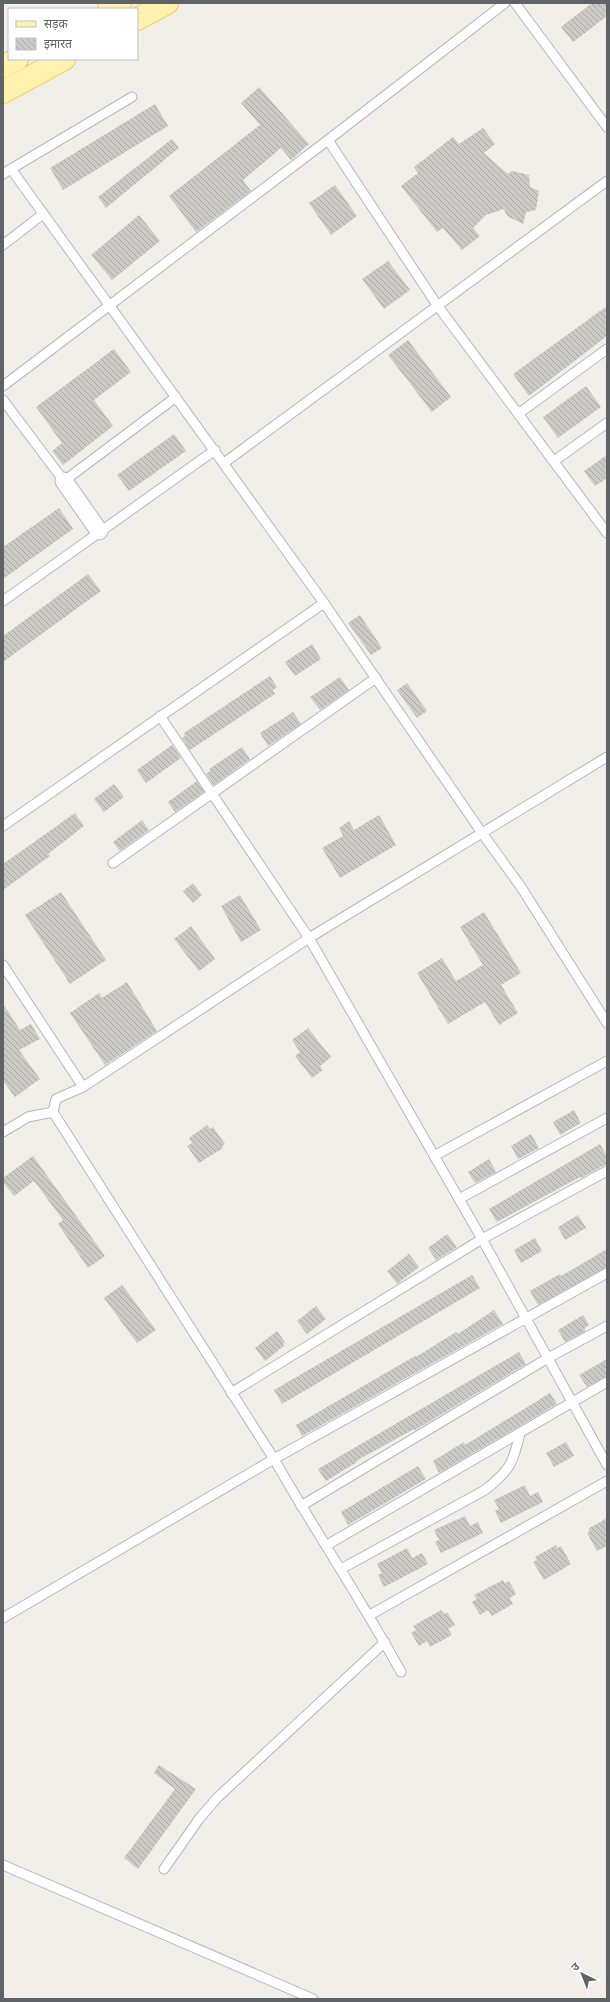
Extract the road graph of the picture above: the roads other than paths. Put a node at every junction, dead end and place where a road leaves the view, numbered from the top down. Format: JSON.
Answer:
{"nodes":[{"id":1,"x":120,"y":3,"type":"edge"},
{"id":2,"x":167,"y":3,"type":"edge"},
{"id":3,"x":505,"y":3,"type":"edge"},
{"id":4,"x":515,"y":3,"type":"edge"},
{"id":5,"x":111,"y":8,"type":"edge"},
{"id":6,"x":138,"y":18,"type":"edge"},
{"id":7,"x":15,"y":60,"type":"edge"},
{"id":8,"x":62,"y":60,"type":"edge"},
{"id":9,"x":3,"y":67,"type":"edge"},
{"id":10,"x":3,"y":92,"type":"edge"},
{"id":11,"x":132,"y":97,"type":"dead end"},
{"id":12,"x":607,"y":127,"type":"edge"},
{"id":13,"x":328,"y":140,"type":"junction"},
{"id":14,"x":7,"y":171,"type":"edge"},
{"id":15,"x":607,"y":181,"type":"edge"},
{"id":16,"x":43,"y":214,"type":"junction"},
{"id":17,"x":3,"y":245,"type":"edge"},
{"id":18,"x":111,"y":305,"type":"junction"},
{"id":19,"x":437,"y":305,"type":"junction"},
{"id":20,"x":607,"y":349,"type":"edge"},
{"id":21,"x":3,"y":386,"type":"edge"},
{"id":22,"x":176,"y":397,"type":"junction"},
{"id":23,"x":3,"y":400,"type":"edge"},
{"id":24,"x":518,"y":414,"type":"junction"},
{"id":25,"x":607,"y":423,"type":"edge"},
{"id":26,"x":215,"y":450,"type":"junction"},
{"id":27,"x":554,"y":462,"type":"junction"},
{"id":28,"x":224,"y":463,"type":"junction"},
{"id":29,"x":64,"y":481,"type":"junction"},
{"id":30,"x":100,"y":531,"type":"junction"},
{"id":31,"x":607,"y":533,"type":"edge"},
{"id":32,"x":3,"y":600,"type":"edge"},
{"id":33,"x":324,"y":603,"type":"junction"},
{"id":34,"x":376,"y":678,"type":"junction"},
{"id":35,"x":160,"y":716,"type":"junction"},
{"id":36,"x":607,"y":758,"type":"edge"},
{"id":37,"x":212,"y":792,"type":"junction"},
{"id":38,"x":3,"y":826,"type":"edge"},
{"id":39,"x":482,"y":833,"type":"junction"},
{"id":40,"x":113,"y":863,"type":"dead end"},
{"id":41,"x":309,"y":938,"type":"junction"},
{"id":42,"x":3,"y":965,"type":"edge"},
{"id":43,"x":607,"y":1022,"type":"edge"},
{"id":44,"x":607,"y":1061,"type":"edge"},
{"id":45,"x":83,"y":1087,"type":"junction"},
{"id":46,"x":53,"y":1112,"type":"junction"},
{"id":47,"x":607,"y":1118,"type":"edge"},
{"id":48,"x":3,"y":1132,"type":"edge"},
{"id":49,"x":434,"y":1156,"type":"junction"},
{"id":50,"x":607,"y":1171,"type":"edge"},
{"id":51,"x":459,"y":1199,"type":"junction"},
{"id":52,"x":482,"y":1239,"type":"junction"},
{"id":53,"x":607,"y":1273,"type":"edge"},
{"id":54,"x":527,"y":1318,"type":"junction"},
{"id":55,"x":607,"y":1326,"type":"edge"},
{"id":56,"x":548,"y":1358,"type":"junction"},
{"id":57,"x":607,"y":1382,"type":"edge"},
{"id":58,"x":231,"y":1393,"type":"junction"},
{"id":59,"x":572,"y":1402,"type":"junction"},
{"id":60,"x":520,"y":1433,"type":"junction"},
{"id":61,"x":274,"y":1459,"type":"junction"},
{"id":62,"x":607,"y":1465,"type":"edge"},
{"id":63,"x":607,"y":1481,"type":"edge"},
{"id":64,"x":301,"y":1506,"type":"junction"},
{"id":65,"x":327,"y":1545,"type":"junction"},
{"id":66,"x":342,"y":1569,"type":"junction"},
{"id":67,"x":370,"y":1615,"type":"junction"},
{"id":68,"x":3,"y":1618,"type":"edge"},
{"id":69,"x":385,"y":1642,"type":"junction"},
{"id":70,"x":402,"y":1672,"type":"dead end"},
{"id":71,"x":3,"y":1865,"type":"edge"},
{"id":72,"x":164,"y":1869,"type":"dead end"},
{"id":73,"x":313,"y":1999,"type":"edge"}],
"edges":[{"from":1,"to":5,"type":"main road"},
{"from":2,"to":6,"type":"main road"},
{"from":3,"to":13,"type":"lane"},
{"from":4,"to":12,"type":"lane"},
{"from":7,"to":9,"type":"main road"},
{"from":8,"to":10,"type":"main road"},
{"from":11,"to":14,"type":"lane"},
{"from":13,"to":18,"type":"lane"},
{"from":13,"to":19,"type":"lane"},
{"from":14,"to":16,"type":"lane"},
{"from":15,"to":19,"type":"lane"},
{"from":16,"to":17,"type":"lane"},
{"from":16,"to":18,"type":"lane"},
{"from":18,"to":21,"type":"lane"},
{"from":18,"to":22,"type":"lane"},
{"from":19,"to":24,"type":"lane"},
{"from":19,"to":28,"type":"lane"},
{"from":20,"to":24,"type":"lane"},
{"from":22,"to":26,"type":"lane"},
{"from":22,"to":29,"type":"lane"},
{"from":23,"to":29,"type":"lane"},
{"from":24,"to":27,"type":"lane"},
{"from":25,"to":27,"type":"lane"},
{"from":26,"to":28,"type":"lane"},
{"from":26,"to":30,"type":"lane"},
{"from":27,"to":31,"type":"lane"},
{"from":28,"to":33,"type":"lane"},
{"from":29,"to":30,"type":"street"},
{"from":30,"to":32,"type":"lane"},
{"from":33,"to":34,"type":"lane"},
{"from":33,"to":35,"type":"lane"},
{"from":34,"to":37,"type":"lane"},
{"from":34,"to":39,"type":"lane"},
{"from":35,"to":37,"type":"lane"},
{"from":35,"to":38,"type":"lane"},
{"from":36,"to":39,"type":"lane"},
{"from":37,"to":40,"type":"lane"},
{"from":37,"to":41,"type":"lane"},
{"from":39,"to":41,"type":"lane"},
{"from":39,"to":43,"type":"lane"},
{"from":41,"to":45,"type":"lane"},
{"from":41,"to":49,"type":"lane"},
{"from":42,"to":45,"type":"lane"},
{"from":44,"to":49,"type":"lane"},
{"from":45,"to":46,"type":"lane"},
{"from":46,"to":48,"type":"lane"},
{"from":46,"to":58,"type":"lane"},
{"from":47,"to":51,"type":"lane"},
{"from":49,"to":51,"type":"lane"},
{"from":50,"to":52,"type":"lane"},
{"from":51,"to":52,"type":"lane"},
{"from":52,"to":54,"type":"lane"},
{"from":52,"to":58,"type":"lane"},
{"from":53,"to":54,"type":"lane"},
{"from":54,"to":56,"type":"lane"},
{"from":54,"to":61,"type":"lane"},
{"from":55,"to":56,"type":"lane"},
{"from":56,"to":59,"type":"lane"},
{"from":56,"to":64,"type":"lane"},
{"from":57,"to":59,"type":"lane"},
{"from":58,"to":61,"type":"lane"},
{"from":59,"to":60,"type":"lane"},
{"from":59,"to":62,"type":"lane"},
{"from":60,"to":65,"type":"lane"},
{"from":60,"to":66,"type":"lane"},
{"from":61,"to":64,"type":"lane"},
{"from":61,"to":68,"type":"lane"},
{"from":63,"to":67,"type":"lane"},
{"from":64,"to":65,"type":"lane"},
{"from":65,"to":66,"type":"lane"},
{"from":66,"to":67,"type":"lane"},
{"from":67,"to":69,"type":"lane"},
{"from":69,"to":70,"type":"lane"},
{"from":69,"to":72,"type":"lane"},
{"from":71,"to":73,"type":"lane"}]}
